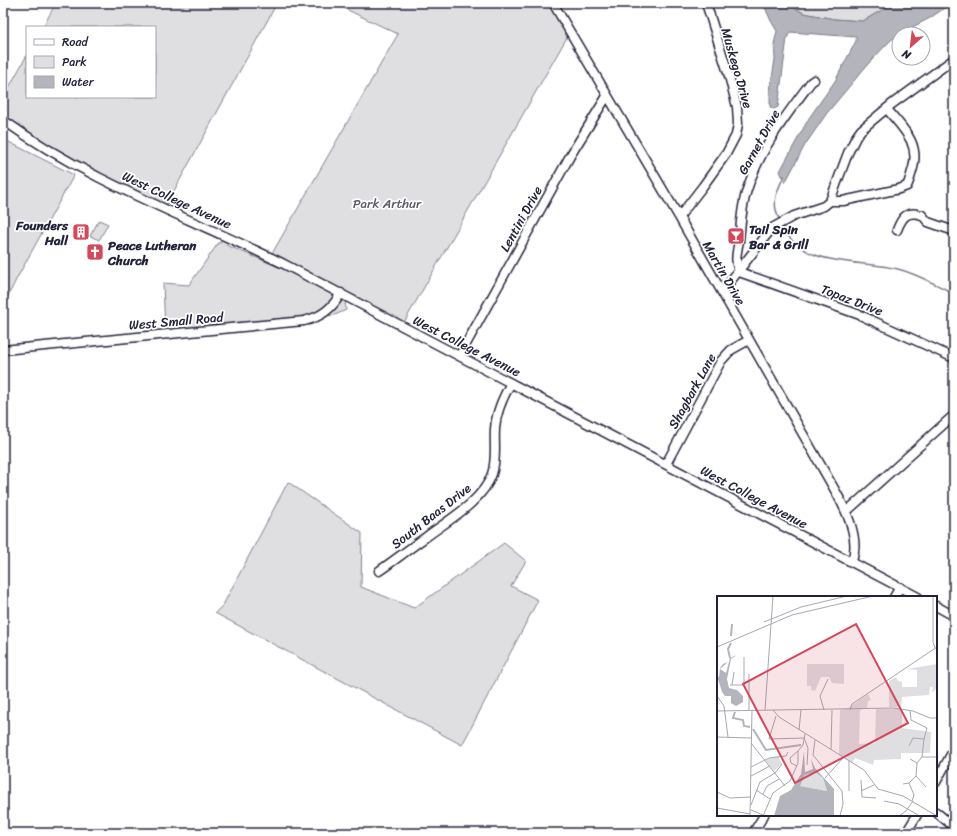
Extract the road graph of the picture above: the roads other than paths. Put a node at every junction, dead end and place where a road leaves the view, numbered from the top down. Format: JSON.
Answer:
{"nodes":[{"id":1,"x":553,"y":3,"type":"edge"},
{"id":2,"x":706,"y":3,"type":"edge"},
{"id":3,"x":954,"y":59,"type":"edge"},
{"id":4,"x":814,"y":80,"type":"dead end"},
{"id":5,"x":607,"y":96,"type":"junction"},
{"id":6,"x":887,"y":108,"type":"junction"},
{"id":7,"x":3,"y":120,"type":"edge"},
{"id":8,"x":830,"y":201,"type":"junction"},
{"id":9,"x":679,"y":217,"type":"junction"},
{"id":10,"x":897,"y":230,"type":"dead end"},
{"id":11,"x":954,"y":231,"type":"edge"},
{"id":12,"x":739,"y":271,"type":"junction"},
{"id":13,"x":722,"y":292,"type":"junction"},
{"id":14,"x":341,"y":293,"type":"junction"},
{"id":15,"x":749,"y":340,"type":"junction"},
{"id":16,"x":3,"y":350,"type":"edge"},
{"id":17,"x":460,"y":355,"type":"junction"},
{"id":18,"x":954,"y":358,"type":"edge"},
{"id":19,"x":511,"y":383,"type":"junction"},
{"id":20,"x":954,"y":415,"type":"edge"},
{"id":21,"x":666,"y":464,"type":"junction"},
{"id":22,"x":846,"y":512,"type":"junction"},
{"id":23,"x":852,"y":561,"type":"junction"},
{"id":24,"x":379,"y":571,"type":"dead end"},
{"id":25,"x":900,"y":587,"type":"junction"},
{"id":26,"x":895,"y":596,"type":"edge"},
{"id":27,"x":916,"y":596,"type":"edge"},
{"id":28,"x":937,"y":607,"type":"edge"},
{"id":29,"x":954,"y":616,"type":"edge"},
{"id":30,"x":954,"y":749,"type":"edge"},
{"id":31,"x":937,"y":780,"type":"edge"},
{"id":32,"x":937,"y":813,"type":"edge"},
{"id":33,"x":763,"y":816,"type":"edge"},
{"id":34,"x":916,"y":816,"type":"edge"},
{"id":35,"x":954,"y":828,"type":"edge"},
{"id":36,"x":753,"y":833,"type":"edge"},
{"id":37,"x":906,"y":833,"type":"edge"},
{"id":38,"x":952,"y":833,"type":"edge"}],
"edges":[{"from":1,"to":5,"type":"street","name":"Martin Drive"},
{"from":2,"to":9,"type":"street","name":"Muskego Drive"},
{"from":3,"to":6,"type":"street"},
{"from":4,"to":12,"type":"street","name":"Garnet Drive"},
{"from":5,"to":9,"type":"street","name":"Martin Drive"},
{"from":5,"to":17,"type":"street","name":"Lentini Drive"},
{"from":6,"to":8,"type":"street"},
{"from":6,"to":8,"type":"street"},
{"from":7,"to":14,"type":"street","name":"West College Avenue"},
{"from":8,"to":12,"type":"street"},
{"from":9,"to":13,"type":"street","name":"Martin Drive"},
{"from":10,"to":11,"type":"street"},
{"from":12,"to":13,"type":"street"},
{"from":12,"to":18,"type":"street","name":"Topaz Drive"},
{"from":13,"to":15,"type":"street","name":"Martin Drive"},
{"from":14,"to":16,"type":"street","name":"West Small Road"},
{"from":14,"to":17,"type":"street","name":"West College Avenue"},
{"from":15,"to":21,"type":"street","name":"Shagbark Lane"},
{"from":15,"to":22,"type":"street","name":"Martin Drive"},
{"from":17,"to":19,"type":"street","name":"West College Avenue"},
{"from":19,"to":21,"type":"street","name":"West College Avenue"},
{"from":19,"to":24,"type":"street","name":"South Baas Drive"},
{"from":20,"to":22,"type":"street"},
{"from":21,"to":23,"type":"street","name":"West College Avenue"},
{"from":22,"to":23,"type":"street","name":"Martin Drive"},
{"from":23,"to":25,"type":"street","name":"West College Avenue"},
{"from":25,"to":26,"type":"street"},
{"from":25,"to":27,"type":"street","name":"West College Avenue"},
{"from":28,"to":29,"type":"street"},
{"from":30,"to":31,"type":"street"},
{"from":32,"to":35,"type":"street"},
{"from":33,"to":36,"type":"street"},
{"from":34,"to":37,"type":"street"},
{"from":35,"to":38,"type":"street"}]}
